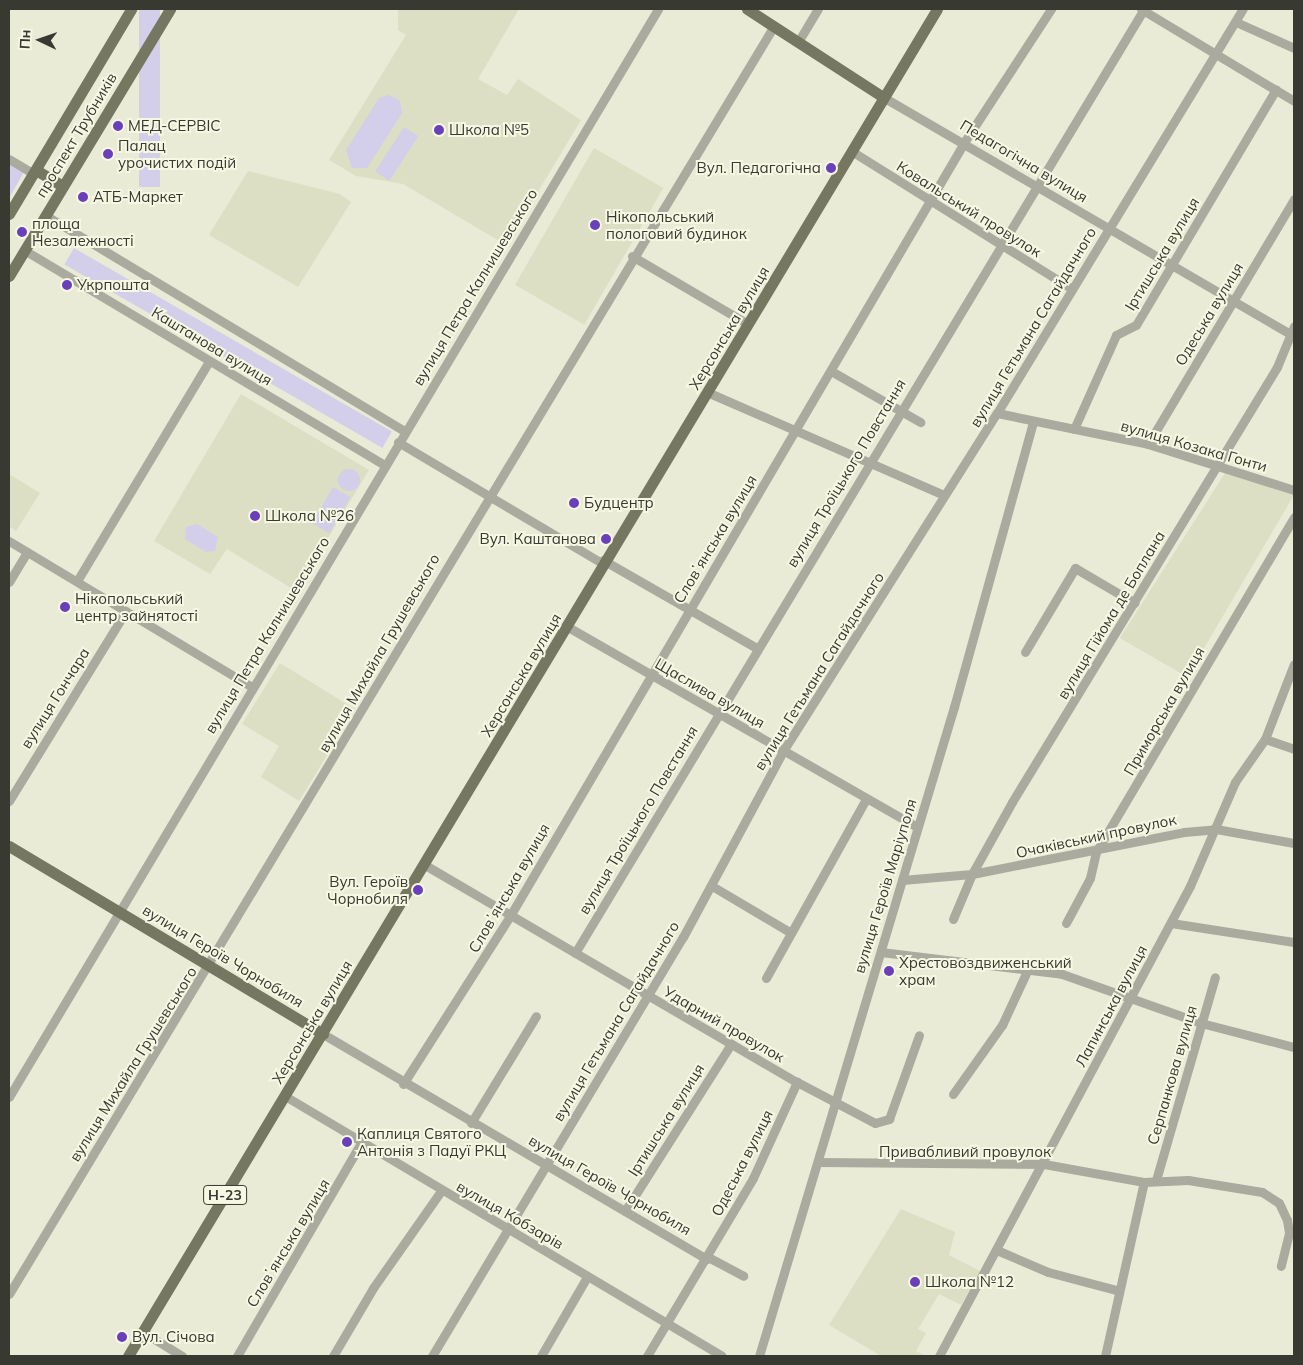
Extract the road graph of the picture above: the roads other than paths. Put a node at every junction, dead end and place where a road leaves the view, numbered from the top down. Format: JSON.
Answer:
{"nodes":[{"id":1,"x":131,"y":9,"type":"edge"},
{"id":2,"x":170,"y":9,"type":"edge"},
{"id":3,"x":658,"y":9,"type":"edge"},
{"id":4,"x":747,"y":9,"type":"edge"},
{"id":5,"x":818,"y":9,"type":"edge"},
{"id":6,"x":937,"y":9,"type":"edge"},
{"id":7,"x":1051,"y":9,"type":"edge"},
{"id":8,"x":1142,"y":9,"type":"edge"},
{"id":9,"x":1244,"y":9,"type":"edge"},
{"id":10,"x":1236,"y":22,"type":"junction"},
{"id":11,"x":774,"y":26,"type":"junction"},
{"id":12,"x":798,"y":42,"type":"junction"},
{"id":13,"x":1294,"y":48,"type":"edge"},
{"id":14,"x":1216,"y":55,"type":"junction"},
{"id":15,"x":1276,"y":89,"type":"junction"},
{"id":16,"x":884,"y":98,"type":"junction"},
{"id":17,"x":1294,"y":101,"type":"edge"},
{"id":18,"x":965,"y":141,"type":"junction"},
{"id":19,"x":853,"y":152,"type":"junction"},
{"id":20,"x":9,"y":159,"type":"edge"},
{"id":21,"x":35,"y":172,"type":"junction"},
{"id":22,"x":1034,"y":185,"type":"junction"},
{"id":23,"x":63,"y":186,"type":"junction"},
{"id":24,"x":1294,"y":199,"type":"edge"},
{"id":25,"x":928,"y":202,"type":"junction"},
{"id":26,"x":9,"y":214,"type":"edge"},
{"id":27,"x":45,"y":215,"type":"junction"},
{"id":28,"x":1109,"y":229,"type":"junction"},
{"id":29,"x":999,"y":244,"type":"junction"},
{"id":30,"x":24,"y":250,"type":"junction"},
{"id":31,"x":632,"y":256,"type":"junction"},
{"id":32,"x":1172,"y":267,"type":"junction"},
{"id":33,"x":10,"y":272,"type":"edge"},
{"id":34,"x":1072,"y":289,"type":"junction"},
{"id":35,"x":1232,"y":301,"type":"junction"},
{"id":36,"x":748,"y":324,"type":"junction"},
{"id":37,"x":1291,"y":330,"type":"edge"},
{"id":38,"x":209,"y":361,"type":"junction"},
{"id":39,"x":831,"y":371,"type":"junction"},
{"id":40,"x":707,"y":392,"type":"junction"},
{"id":41,"x":899,"y":410,"type":"junction"},
{"id":42,"x":997,"y":413,"type":"junction"},
{"id":43,"x":920,"y":422,"type":"dead end"},
{"id":44,"x":1033,"y":423,"type":"junction"},
{"id":45,"x":1074,"y":429,"type":"junction"},
{"id":46,"x":404,"y":431,"type":"junction"},
{"id":47,"x":796,"y":432,"type":"junction"},
{"id":48,"x":398,"y":442,"type":"junction"},
{"id":49,"x":1148,"y":444,"type":"junction"},
{"id":50,"x":869,"y":462,"type":"junction"},
{"id":51,"x":385,"y":465,"type":"junction"},
{"id":52,"x":1217,"y":466,"type":"junction"},
{"id":53,"x":1294,"y":490,"type":"edge"},
{"id":54,"x":944,"y":495,"type":"junction"},
{"id":55,"x":487,"y":496,"type":"junction"},
{"id":56,"x":1294,"y":516,"type":"edge"},
{"id":57,"x":9,"y":540,"type":"edge"},
{"id":58,"x":27,"y":552,"type":"junction"},
{"id":59,"x":602,"y":562,"type":"junction"},
{"id":60,"x":76,"y":581,"type":"junction"},
{"id":61,"x":9,"y":582,"type":"edge"},
{"id":62,"x":1135,"y":603,"type":"junction"},
{"id":63,"x":691,"y":607,"type":"junction"},
{"id":64,"x":126,"y":611,"type":"junction"},
{"id":65,"x":568,"y":626,"type":"junction"},
{"id":66,"x":755,"y":647,"type":"junction"},
{"id":67,"x":1025,"y":652,"type":"dead end"},
{"id":68,"x":1294,"y":664,"type":"edge"},
{"id":69,"x":648,"y":673,"type":"junction"},
{"id":70,"x":252,"y":687,"type":"junction"},
{"id":71,"x":719,"y":712,"type":"junction"},
{"id":72,"x":1265,"y":739,"type":"junction"},
{"id":73,"x":1294,"y":749,"type":"edge"},
{"id":74,"x":783,"y":751,"type":"junction"},
{"id":75,"x":866,"y":799,"type":"junction"},
{"id":76,"x":9,"y":801,"type":"edge"},
{"id":77,"x":917,"y":827,"type":"junction"},
{"id":78,"x":1216,"y":829,"type":"junction"},
{"id":79,"x":1294,"y":843,"type":"edge"},
{"id":80,"x":9,"y":846,"type":"edge"},
{"id":81,"x":1096,"y":852,"type":"junction"},
{"id":82,"x":425,"y":865,"type":"junction"},
{"id":83,"x":972,"y":874,"type":"junction"},
{"id":84,"x":902,"y":880,"type":"junction"},
{"id":85,"x":712,"y":886,"type":"junction"},
{"id":86,"x":120,"y":912,"type":"junction"},
{"id":87,"x":510,"y":916,"type":"junction"},
{"id":88,"x":953,"y":919,"type":"dead end"},
{"id":89,"x":1066,"y":923,"type":"dead end"},
{"id":90,"x":1171,"y":923,"type":"junction"},
{"id":91,"x":791,"y":933,"type":"junction"},
{"id":92,"x":1294,"y":942,"type":"edge"},
{"id":93,"x":881,"y":952,"type":"junction"},
{"id":94,"x":575,"y":953,"type":"junction"},
{"id":95,"x":210,"y":966,"type":"junction"},
{"id":96,"x":1028,"y":969,"type":"junction"},
{"id":97,"x":1215,"y":977,"type":"dead end"},
{"id":98,"x":766,"y":978,"type":"dead end"},
{"id":99,"x":646,"y":995,"type":"junction"},
{"id":100,"x":1130,"y":997,"type":"junction"},
{"id":101,"x":536,"y":1016,"type":"dead end"},
{"id":102,"x":1201,"y":1023,"type":"junction"},
{"id":103,"x":323,"y":1034,"type":"junction"},
{"id":104,"x":919,"y":1035,"type":"dead end"},
{"id":105,"x":730,"y":1044,"type":"junction"},
{"id":106,"x":1294,"y":1047,"type":"edge"},
{"id":107,"x":797,"y":1082,"type":"junction"},
{"id":108,"x":403,"y":1084,"type":"junction"},
{"id":109,"x":953,"y":1094,"type":"dead end"},
{"id":110,"x":9,"y":1096,"type":"edge"},
{"id":111,"x":285,"y":1096,"type":"junction"},
{"id":112,"x":834,"y":1102,"type":"junction"},
{"id":113,"x":471,"y":1123,"type":"junction"},
{"id":114,"x":361,"y":1143,"type":"junction"},
{"id":115,"x":818,"y":1162,"type":"junction"},
{"id":116,"x":1044,"y":1164,"type":"junction"},
{"id":117,"x":544,"y":1166,"type":"junction"},
{"id":118,"x":1156,"y":1180,"type":"junction"},
{"id":119,"x":1144,"y":1182,"type":"junction"},
{"id":120,"x":441,"y":1191,"type":"junction"},
{"id":121,"x":625,"y":1211,"type":"junction"},
{"id":122,"x":510,"y":1228,"type":"junction"},
{"id":123,"x":999,"y":1251,"type":"junction"},
{"id":124,"x":707,"y":1258,"type":"junction"},
{"id":125,"x":1281,"y":1266,"type":"dead end"},
{"id":126,"x":743,"y":1276,"type":"dead end"},
{"id":127,"x":587,"y":1277,"type":"junction"},
{"id":128,"x":1116,"y":1290,"type":"junction"},
{"id":129,"x":9,"y":1294,"type":"edge"},
{"id":130,"x":666,"y":1325,"type":"junction"},
{"id":131,"x":143,"y":1332,"type":"junction"},
{"id":132,"x":128,"y":1356,"type":"edge"},
{"id":133,"x":182,"y":1356,"type":"edge"},
{"id":134,"x":237,"y":1356,"type":"edge"},
{"id":135,"x":333,"y":1356,"type":"edge"},
{"id":136,"x":432,"y":1356,"type":"edge"},
{"id":137,"x":541,"y":1356,"type":"edge"},
{"id":138,"x":647,"y":1356,"type":"edge"},
{"id":139,"x":722,"y":1356,"type":"edge"},
{"id":140,"x":759,"y":1356,"type":"edge"},
{"id":141,"x":939,"y":1356,"type":"edge"},
{"id":142,"x":1105,"y":1356,"type":"edge"}],
"edges":[{"from":1,"to":21,"type":"main road","name":"проспект Трубників"},
{"from":2,"to":23,"type":"main road","name":"проспект Трубників"},
{"from":3,"to":46,"type":"street","name":"вулиця Петра Калнишевського"},
{"from":4,"to":11,"type":"main road","name":"Педагогічна вулиця"},
{"from":5,"to":12,"type":"street"},
{"from":6,"to":16,"type":"main road","name":"Херсонська вулиця"},
{"from":7,"to":18,"type":"street","name":"Словʼянська вулиця"},
{"from":8,"to":14,"type":"street"},
{"from":8,"to":22,"type":"street","name":"вулиця Троїцького Повстання"},
{"from":9,"to":10,"type":"street","name":"вулиця Гетьмана Сагайдачного"},
{"from":10,"to":13,"type":"street"},
{"from":10,"to":14,"type":"street","name":"вулиця Гетьмана Сагайдачного"},
{"from":11,"to":12,"type":"main road","name":"Педагогічна вулиця"},
{"from":11,"to":31,"type":"street","name":"вулиця Михайла Грушевського"},
{"from":12,"to":16,"type":"main road","name":"Педагогічна вулиця"},
{"from":14,"to":15,"type":"street"},
{"from":14,"to":28,"type":"street","name":"вулиця Гетьмана Сагайдачного"},
{"from":15,"to":17,"type":"street"},
{"from":15,"to":32,"type":"street","name":"Іртишська вулиця"},
{"from":16,"to":18,"type":"street","name":"Педагогічна вулиця"},
{"from":16,"to":19,"type":"main road","name":"Херсонська вулиця"},
{"from":18,"to":22,"type":"street","name":"Педагогічна вулиця"},
{"from":18,"to":25,"type":"street","name":"Словʼянська вулиця"},
{"from":19,"to":25,"type":"street","name":"Ковальський провулок"},
{"from":19,"to":36,"type":"main road","name":"Херсонська вулиця"},
{"from":20,"to":21,"type":"street"},
{"from":21,"to":23,"type":"main road"},
{"from":21,"to":26,"type":"main road","name":"проспект Трубників"},
{"from":22,"to":28,"type":"street","name":"Педагогічна вулиця"},
{"from":22,"to":29,"type":"street","name":"вулиця Троїцького Повстання"},
{"from":23,"to":27,"type":"main road","name":"проспект Трубників"},
{"from":24,"to":35,"type":"street","name":"Одеська вулиця"},
{"from":25,"to":29,"type":"street","name":"Ковальський провулок"},
{"from":25,"to":39,"type":"street","name":"Словʼянська вулиця"},
{"from":27,"to":30,"type":"main road","name":"проспект Трубників"},
{"from":27,"to":46,"type":"street","name":"Каштанова вулиця"},
{"from":28,"to":32,"type":"street","name":"Педагогічна вулиця"},
{"from":28,"to":34,"type":"street","name":"вулиця Гетьмана Сагайдачного"},
{"from":29,"to":34,"type":"street","name":"Ковальський провулок"},
{"from":29,"to":41,"type":"street","name":"вулиця Троїцького Повстання"},
{"from":30,"to":33,"type":"main road","name":"проспект Трубників"},
{"from":30,"to":38,"type":"street","name":"Каштанова вулиця"},
{"from":31,"to":36,"type":"street"},
{"from":31,"to":55,"type":"street","name":"вулиця Михайла Грушевського"},
{"from":32,"to":35,"type":"street","name":"Педагогічна вулиця"},
{"from":32,"to":45,"type":"street","name":"Іртишська вулиця"},
{"from":34,"to":42,"type":"street","name":"вулиця Гетьмана Сагайдачного"},
{"from":35,"to":37,"type":"street","name":"Педагогічна вулиця"},
{"from":35,"to":49,"type":"street","name":"Одеська вулиця"},
{"from":36,"to":40,"type":"main road","name":"Херсонська вулиця"},
{"from":37,"to":52,"type":"street","name":"вулиця Гійома де Боплана"},
{"from":38,"to":51,"type":"street","name":"Каштанова вулиця"},
{"from":38,"to":60,"type":"street"},
{"from":39,"to":41,"type":"street"},
{"from":39,"to":47,"type":"street","name":"Словʼянська вулиця"},
{"from":40,"to":47,"type":"street"},
{"from":40,"to":59,"type":"main road","name":"Херсонська вулиця"},
{"from":41,"to":43,"type":"street"},
{"from":41,"to":50,"type":"street","name":"вулиця Троїцького Повстання"},
{"from":42,"to":44,"type":"street","name":"вулиця Козака Гонти"},
{"from":42,"to":54,"type":"street","name":"вулиця Гетьмана Сагайдачного"},
{"from":44,"to":45,"type":"street","name":"вулиця Козака Гонти"},
{"from":44,"to":77,"type":"street","name":"вулиця Героїв Маріуполя"},
{"from":45,"to":49,"type":"street","name":"вулиця Козака Гонти"},
{"from":46,"to":48,"type":"street","name":"вулиця Петра Калнишевського"},
{"from":47,"to":50,"type":"street"},
{"from":47,"to":63,"type":"street","name":"Словʼянська вулиця"},
{"from":48,"to":51,"type":"street","name":"вулиця Петра Калнишевського"},
{"from":48,"to":55,"type":"street"},
{"from":49,"to":52,"type":"street","name":"вулиця Козака Гонти"},
{"from":50,"to":54,"type":"street"},
{"from":50,"to":66,"type":"street","name":"вулиця Троїцького Повстання"},
{"from":51,"to":70,"type":"street","name":"вулиця Петра Калнишевського"},
{"from":52,"to":53,"type":"street","name":"вулиця Козака Гонти"},
{"from":52,"to":62,"type":"street","name":"вулиця Гійома де Боплана"},
{"from":54,"to":74,"type":"street","name":"вулиця Гетьмана Сагайдачного"},
{"from":55,"to":59,"type":"street"},
{"from":55,"to":95,"type":"street","name":"вулиця Михайла Грушевського"},
{"from":56,"to":81,"type":"street","name":"Приморська вулиця"},
{"from":57,"to":58,"type":"street"},
{"from":58,"to":60,"type":"street"},
{"from":58,"to":61,"type":"street"},
{"from":59,"to":63,"type":"street"},
{"from":59,"to":65,"type":"main road","name":"Херсонська вулиця"},
{"from":60,"to":64,"type":"street"},
{"from":62,"to":67,"type":"street"},
{"from":62,"to":83,"type":"street","name":"вулиця Гійома де Боплана"},
{"from":63,"to":66,"type":"street"},
{"from":63,"to":69,"type":"street","name":"Словʼянська вулиця"},
{"from":64,"to":70,"type":"street"},
{"from":64,"to":76,"type":"street","name":"вулиця Гончара"},
{"from":65,"to":69,"type":"street","name":"Щаслива вулиця"},
{"from":65,"to":82,"type":"main road","name":"Херсонська вулиця"},
{"from":66,"to":71,"type":"street","name":"вулиця Троїцького Повстання"},
{"from":68,"to":72,"type":"street","name":"Лапинська вулиця"},
{"from":69,"to":71,"type":"street","name":"Щаслива вулиця"},
{"from":69,"to":87,"type":"street","name":"Словʼянська вулиця"},
{"from":70,"to":86,"type":"street","name":"вулиця Петра Калнишевського"},
{"from":71,"to":74,"type":"street","name":"Щаслива вулиця"},
{"from":71,"to":94,"type":"street","name":"вулиця Троїцького Повстання"},
{"from":72,"to":73,"type":"street"},
{"from":72,"to":78,"type":"street","name":"Лапинська вулиця"},
{"from":74,"to":75,"type":"street","name":"Щаслива вулиця"},
{"from":74,"to":85,"type":"street","name":"вулиця Гетьмана Сагайдачного"},
{"from":75,"to":77,"type":"street","name":"Щаслива вулиця"},
{"from":75,"to":91,"type":"street"},
{"from":77,"to":84,"type":"street","name":"вулиця Героїв Маріуполя"},
{"from":78,"to":79,"type":"street","name":"Очаківський провулок"},
{"from":78,"to":81,"type":"street","name":"Очаківський провулок"},
{"from":78,"to":90,"type":"street","name":"Лапинська вулиця"},
{"from":80,"to":86,"type":"main road","name":"вулиця Героїв Чорнобиля"},
{"from":81,"to":83,"type":"street","name":"Очаківський провулок"},
{"from":81,"to":89,"type":"street","name":"Приморська вулиця"},
{"from":82,"to":87,"type":"street"},
{"from":82,"to":103,"type":"main road","name":"Херсонська вулиця"},
{"from":83,"to":84,"type":"street","name":"Очаківський провулок"},
{"from":83,"to":88,"type":"street","name":"вулиця Гійома де Боплана"},
{"from":84,"to":93,"type":"street","name":"вулиця Героїв Маріуполя"},
{"from":85,"to":91,"type":"street"},
{"from":85,"to":99,"type":"street","name":"вулиця Гетьмана Сагайдачного"},
{"from":86,"to":95,"type":"main road","name":"вулиця Героїв Чорнобиля"},
{"from":86,"to":110,"type":"street","name":"вулиця Петра Калнишевського"},
{"from":87,"to":94,"type":"street"},
{"from":87,"to":108,"type":"street","name":"Словʼянська вулиця"},
{"from":90,"to":92,"type":"street"},
{"from":90,"to":100,"type":"street","name":"Лапинська вулиця"},
{"from":91,"to":98,"type":"street"},
{"from":93,"to":96,"type":"street"},
{"from":93,"to":112,"type":"street","name":"вулиця Героїв Маріуполя"},
{"from":94,"to":99,"type":"street","name":"Ударний провулок"},
{"from":95,"to":103,"type":"main road","name":"вулиця Героїв Чорнобиля"},
{"from":95,"to":129,"type":"street","name":"вулиця Михайла Грушевського"},
{"from":96,"to":100,"type":"street"},
{"from":96,"to":109,"type":"street"},
{"from":97,"to":102,"type":"street","name":"Серпанкова вулиця"},
{"from":99,"to":105,"type":"street","name":"Ударний провулок"},
{"from":99,"to":117,"type":"street","name":"вулиця Гетьмана Сагайдачного"},
{"from":100,"to":102,"type":"street"},
{"from":100,"to":116,"type":"street","name":"Лапинська вулиця"},
{"from":101,"to":113,"type":"street"},
{"from":102,"to":106,"type":"street"},
{"from":102,"to":118,"type":"street","name":"Серпанкова вулиця"},
{"from":103,"to":108,"type":"street","name":"вулиця Героїв Чорнобиля"},
{"from":103,"to":111,"type":"main road","name":"Херсонська вулиця","number":"Н-23"},
{"from":104,"to":112,"type":"street"},
{"from":105,"to":107,"type":"street","name":"Ударний провулок"},
{"from":105,"to":121,"type":"street","name":"Іртишська вулиця"},
{"from":107,"to":112,"type":"street","name":"Ударний провулок"},
{"from":107,"to":124,"type":"street","name":"Одеська вулиця"},
{"from":108,"to":113,"type":"street","name":"вулиця Героїв Чорнобиля"},
{"from":111,"to":114,"type":"street","name":"вулиця Кобзарів"},
{"from":111,"to":131,"type":"main road","name":"Херсонська вулиця","number":"Н-23"},
{"from":112,"to":115,"type":"street","name":"вулиця Героїв Маріуполя"},
{"from":113,"to":117,"type":"street","name":"вулиця Героїв Чорнобиля"},
{"from":114,"to":120,"type":"street","name":"вулиця Кобзарів"},
{"from":114,"to":134,"type":"street","name":"Словʼянська вулиця"},
{"from":115,"to":116,"type":"street","name":"Привабливий провулок"},
{"from":115,"to":140,"type":"street","name":"вулиця Героїв Маріуполя"},
{"from":116,"to":119,"type":"street","name":"Привабливий провулок"},
{"from":116,"to":123,"type":"street","name":"Лапинська вулиця"},
{"from":117,"to":121,"type":"street","name":"вулиця Героїв Чорнобиля"},
{"from":117,"to":122,"type":"street","name":"вулиця Гетьмана Сагайдачного"},
{"from":118,"to":119,"type":"street","name":"Привабливий провулок"},
{"from":118,"to":125,"type":"street","name":"Привабливий провулок"},
{"from":119,"to":128,"type":"street"},
{"from":120,"to":122,"type":"street","name":"вулиця Кобзарів"},
{"from":120,"to":135,"type":"street"},
{"from":121,"to":124,"type":"street","name":"вулиця Героїв Чорнобиля"},
{"from":122,"to":127,"type":"street","name":"вулиця Кобзарів"},
{"from":122,"to":136,"type":"street","name":"вулиця Гетьмана Сагайдачного"},
{"from":123,"to":128,"type":"street"},
{"from":123,"to":141,"type":"street","name":"Лапинська вулиця"},
{"from":124,"to":126,"type":"street","name":"вулиця Героїв Чорнобиля"},
{"from":124,"to":130,"type":"street","name":"Одеська вулиця"},
{"from":127,"to":130,"type":"street","name":"вулиця Кобзарів"},
{"from":127,"to":137,"type":"street"},
{"from":128,"to":142,"type":"street"},
{"from":130,"to":138,"type":"street","name":"Одеська вулиця"},
{"from":130,"to":139,"type":"street","name":"вулиця Кобзарів"},
{"from":131,"to":132,"type":"main road","name":"Херсонська вулиця","number":"Н-23"},
{"from":131,"to":133,"type":"street"}]}
